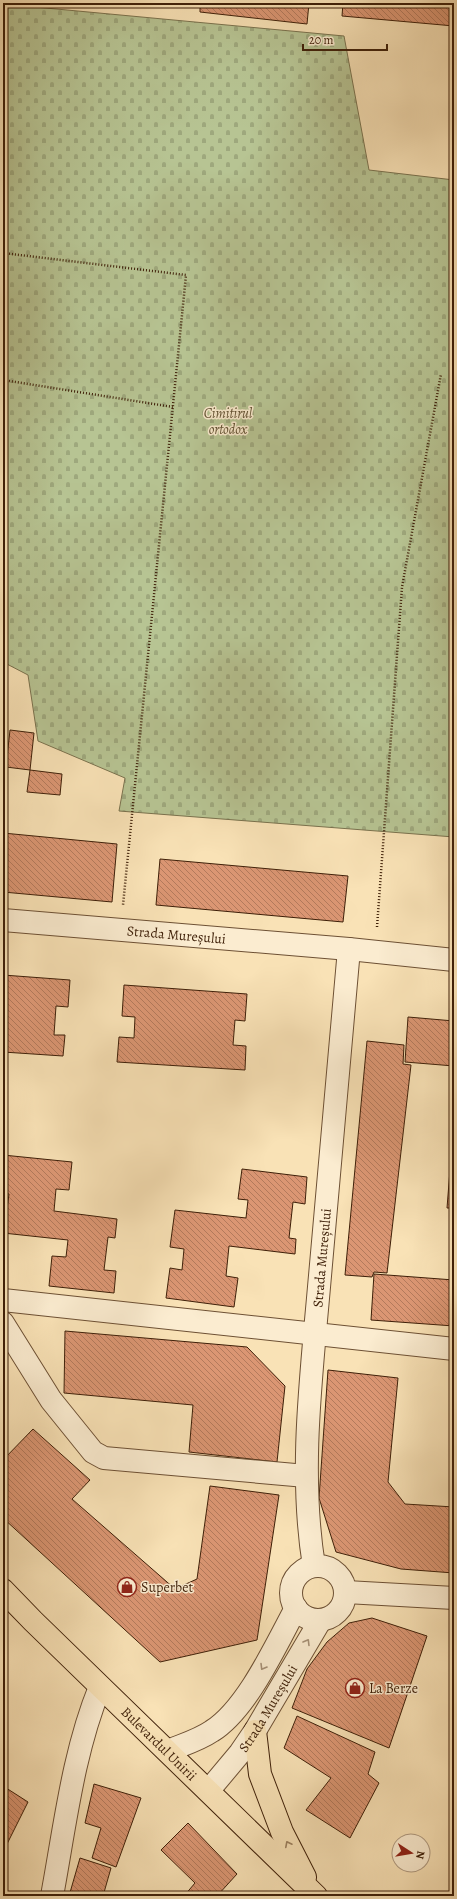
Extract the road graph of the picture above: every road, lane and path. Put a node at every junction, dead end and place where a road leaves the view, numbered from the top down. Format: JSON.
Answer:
{"nodes":[{"id":1,"x":3,"y":253,"type":"edge"},
{"id":2,"x":441,"y":374,"type":"dead end"},
{"id":3,"x":3,"y":380,"type":"edge"},
{"id":4,"x":173,"y":407,"type":"junction"},
{"id":5,"x":3,"y":920,"type":"edge"},
{"id":6,"x":120,"y":930,"type":"junction"},
{"id":7,"x":349,"y":949,"type":"junction"},
{"id":8,"x":375,"y":952,"type":"junction"},
{"id":9,"x":454,"y":960,"type":"edge"},
{"id":10,"x":3,"y":1300,"type":"edge"},
{"id":11,"x":3,"y":1323,"type":"edge"},
{"id":12,"x":315,"y":1335,"type":"junction"},
{"id":13,"x":454,"y":1349,"type":"edge"},
{"id":14,"x":306,"y":1476,"type":"junction"},
{"id":15,"x":314,"y":1566,"type":"junction"},
{"id":16,"x":3,"y":1590,"type":"edge"},
{"id":17,"x":346,"y":1592,"type":"junction"},
{"id":18,"x":454,"y":1598,"type":"edge"},
{"id":19,"x":296,"y":1608,"type":"junction"},
{"id":20,"x":320,"y":1621,"type":"junction"},
{"id":21,"x":100,"y":1687,"type":"junction"},
{"id":22,"x":255,"y":1731,"type":"junction"},
{"id":23,"x":168,"y":1751,"type":"junction"},
{"id":24,"x":209,"y":1790,"type":"junction"},
{"id":25,"x":314,"y":1894,"type":"edge"},
{"id":26,"x":52,"y":1896,"type":"edge"}],
"edges":[{"from":1,"to":4,"type":"path"},
{"from":2,"to":8,"type":"path"},
{"from":3,"to":4,"type":"path"},
{"from":4,"to":6,"type":"path"},
{"from":5,"to":6,"type":"street","name":"Strada Mureșului"},
{"from":6,"to":7,"type":"street","name":"Strada Mureșului"},
{"from":7,"to":8,"type":"street","name":"Strada Mureșului"},
{"from":7,"to":12,"type":"street","name":"Strada Mureșului"},
{"from":8,"to":9,"type":"street","name":"Strada Mureșului"},
{"from":10,"to":12,"type":"street"},
{"from":11,"to":14,"type":"street"},
{"from":12,"to":13,"type":"street"},
{"from":12,"to":14,"type":"street","name":"Strada Mureșului"},
{"from":14,"to":15,"type":"street","name":"Strada Mureșului"},
{"from":15,"to":17,"type":"street"},
{"from":15,"to":19,"type":"street"},
{"from":16,"to":21,"type":"main road","name":"Bulevardul Unirii"},
{"from":17,"to":18,"type":"street"},
{"from":17,"to":20,"type":"street"},
{"from":19,"to":20,"type":"street"},
{"from":19,"to":23,"type":"street","name":"Strada Mureșului","one_way":true},
{"from":22,"to":20,"type":"street","name":"Strada Mureșului","one_way":true},
{"from":21,"to":23,"type":"main road","name":"Bulevardul Unirii"},
{"from":21,"to":26,"type":"street"},
{"from":22,"to":24,"type":"street","name":"Strada Mureșului"},
{"from":25,"to":22,"type":"main road","one_way":true},
{"from":23,"to":24,"type":"main road","name":"Bulevardul Unirii"},
{"from":24,"to":25,"type":"main road","name":"Bulevardul Unirii"}]}
